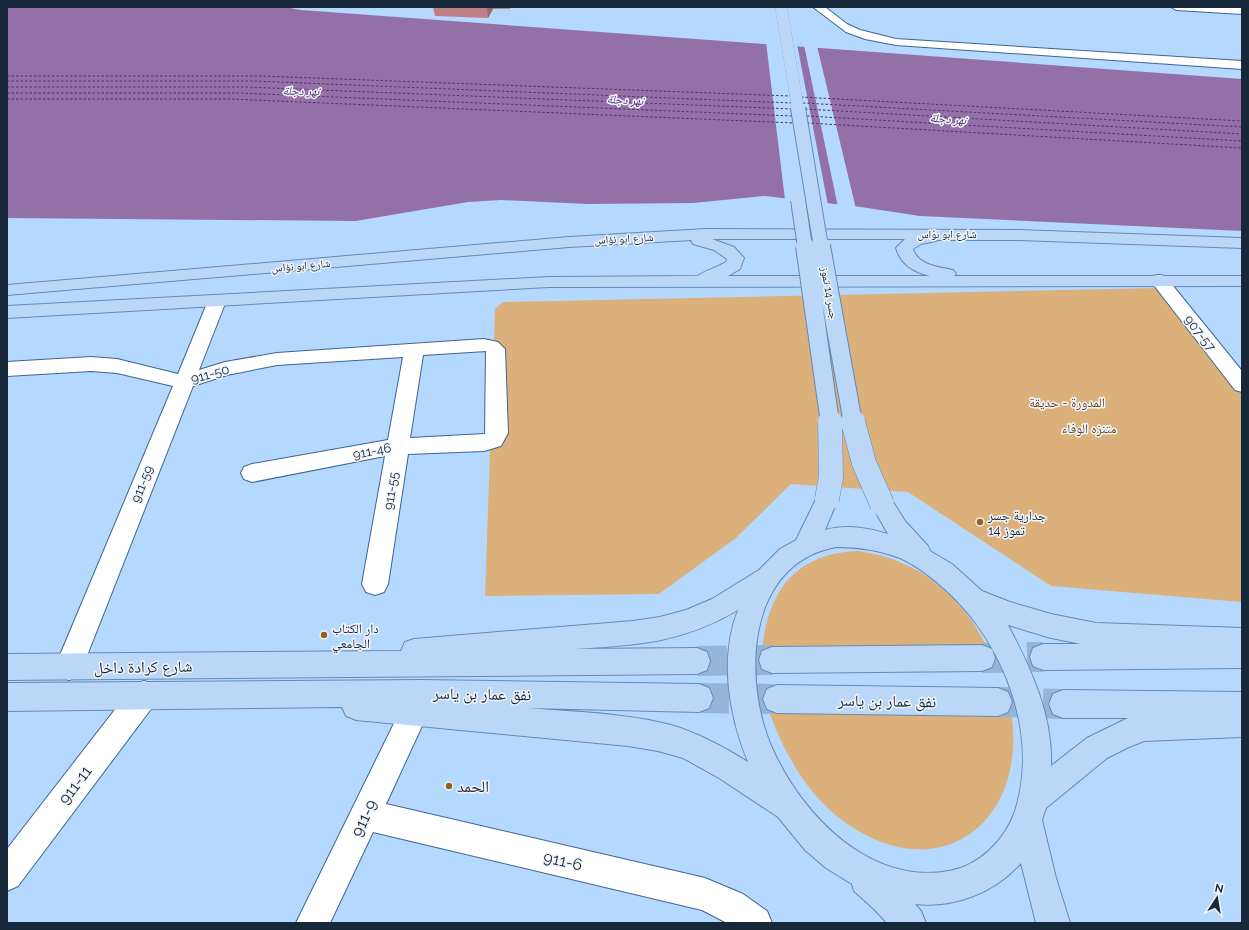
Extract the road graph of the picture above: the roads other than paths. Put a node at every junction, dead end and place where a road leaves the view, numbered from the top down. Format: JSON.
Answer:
{"nodes":[{"id":1,"x":771,"y":7,"type":"edge"},
{"id":2,"x":781,"y":7,"type":"edge"},
{"id":3,"x":818,"y":7,"type":"edge"},
{"id":4,"x":1176,"y":7,"type":"edge"},
{"id":5,"x":1202,"y":8,"type":"edge"},
{"id":6,"x":1242,"y":11,"type":"edge"},
{"id":7,"x":1242,"y":65,"type":"edge"},
{"id":8,"x":1019,"y":234,"type":"junction"},
{"id":9,"x":569,"y":242,"type":"junction"},
{"id":10,"x":1242,"y":243,"type":"edge"},
{"id":11,"x":1064,"y":280,"type":"junction"},
{"id":12,"x":1159,"y":280,"type":"junction"},
{"id":13,"x":1242,"y":280,"type":"edge"},
{"id":14,"x":627,"y":281,"type":"junction"},
{"id":15,"x":7,"y":290,"type":"edge"},
{"id":16,"x":217,"y":301,"type":"junction"},
{"id":17,"x":7,"y":312,"type":"edge"},
{"id":18,"x":414,"y":350,"type":"junction"},
{"id":19,"x":7,"y":369,"type":"edge"},
{"id":20,"x":183,"y":382,"type":"junction"},
{"id":21,"x":1242,"y":385,"type":"edge"},
{"id":22,"x":493,"y":440,"type":"joint"},
{"id":23,"x":398,"y":446,"type":"junction"},
{"id":24,"x":252,"y":473,"type":"dead end"},
{"id":25,"x":804,"y":547,"type":"junction"},
{"id":26,"x":925,"y":559,"type":"junction"},
{"id":27,"x":768,"y":577,"type":"junction"},
{"id":28,"x":375,"y":584,"type":"dead end"},
{"id":29,"x":972,"y":598,"type":"junction"},
{"id":30,"x":1242,"y":640,"type":"edge"},
{"id":31,"x":1242,"y":655,"type":"edge"},
{"id":32,"x":1042,"y":657,"type":"tunnel mouth"},
{"id":33,"x":982,"y":658,"type":"tunnel mouth"},
{"id":34,"x":772,"y":660,"type":"tunnel mouth"},
{"id":35,"x":696,"y":661,"type":"tunnel mouth"},
{"id":36,"x":278,"y":665,"type":"junction"},
{"id":37,"x":7,"y":667,"type":"edge"},
{"id":38,"x":69,"y":668,"type":"junction"},
{"id":39,"x":266,"y":694,"type":"junction"},
{"id":40,"x":144,"y":695,"type":"junction"},
{"id":41,"x":7,"y":697,"type":"edge"},
{"id":42,"x":699,"y":698,"type":"tunnel mouth"},
{"id":43,"x":777,"y":699,"type":"tunnel mouth"},
{"id":44,"x":998,"y":702,"type":"tunnel mouth"},
{"id":45,"x":1064,"y":704,"type":"tunnel mouth"},
{"id":46,"x":1242,"y":706,"type":"edge"},
{"id":47,"x":414,"y":713,"type":"junction"},
{"id":48,"x":1242,"y":723,"type":"edge"},
{"id":49,"x":792,"y":810,"type":"junction"},
{"id":50,"x":1030,"y":810,"type":"junction"},
{"id":51,"x":365,"y":816,"type":"junction"},
{"id":52,"x":850,"y":865,"type":"junction"},
{"id":53,"x":7,"y":875,"type":"edge"},
{"id":54,"x":313,"y":923,"type":"edge"},
{"id":55,"x":755,"y":923,"type":"edge"},
{"id":56,"x":909,"y":923,"type":"edge"},
{"id":57,"x":1053,"y":923,"type":"edge"}],
"edges":[{"from":1,"to":25,"type":"main road","name":"جسر 14 تموز","bridge":true},
{"from":2,"to":26,"type":"main road","name":"جسر 14 تموز","bridge":true},
{"from":3,"to":7,"type":"street"},
{"from":4,"to":5,"type":"street"},
{"from":5,"to":6,"type":"street"},
{"from":8,"to":9,"type":"main road","name":"شارع ابو نؤاس"},
{"from":8,"to":10,"type":"main road","name":"شارع ابو نؤاس"},
{"from":8,"to":11,"type":"main road"},
{"from":9,"to":14,"type":"main road"},
{"from":9,"to":15,"type":"main road","name":"شارع ابو نؤاس"},
{"from":11,"to":12,"type":"main road"},
{"from":11,"to":14,"type":"main road"},
{"from":12,"to":13,"type":"main road"},
{"from":12,"to":21,"type":"street","name":"907-57"},
{"from":14,"to":16,"type":"main road"},
{"from":16,"to":17,"type":"main road"},
{"from":16,"to":20,"type":"street","name":"911-59"},
{"from":18,"to":20,"type":"street","name":"911-50"},
{"from":18,"to":22,"type":"street","name":"911-50"},
{"from":18,"to":23,"type":"street","name":"911-55"},
{"from":19,"to":20,"type":"street","name":"911-50"},
{"from":20,"to":38,"type":"street","name":"911-59"},
{"from":22,"to":23,"type":"street","name":"911-46"},
{"from":23,"to":24,"type":"street","name":"911-46"},
{"from":23,"to":28,"type":"street","name":"911-55"},
{"from":25,"to":26,"type":"main road"},
{"from":25,"to":27,"type":"main road"},
{"from":26,"to":29,"type":"main road"},
{"from":27,"to":36,"type":"main road"},
{"from":27,"to":49,"type":"main road"},
{"from":29,"to":30,"type":"main road"},
{"from":29,"to":50,"type":"main road"},
{"from":31,"to":32,"type":"main road"},
{"from":33,"to":34,"type":"main road"},
{"from":35,"to":36,"type":"main road"},
{"from":36,"to":38,"type":"main road","name":"شارع كرادة داخل"},
{"from":37,"to":38,"type":"main road","name":"شارع كرادة داخل"},
{"from":39,"to":40,"type":"main road","name":"شارع كرادة داخل"},
{"from":39,"to":42,"type":"main road","name":"نفق عمار بن ياسر"},
{"from":39,"to":47,"type":"main road"},
{"from":40,"to":41,"type":"main road","name":"شارع كرادة داخل"},
{"from":40,"to":53,"type":"street","name":"911-11"},
{"from":43,"to":44,"type":"main road","name":"نفق عمار بن ياسر"},
{"from":45,"to":46,"type":"main road"},
{"from":47,"to":49,"type":"main road"},
{"from":47,"to":51,"type":"street","name":"911-9"},
{"from":48,"to":50,"type":"main road"},
{"from":49,"to":52,"type":"main road"},
{"from":50,"to":52,"type":"main road"},
{"from":50,"to":57,"type":"main road"},
{"from":51,"to":54,"type":"street","name":"911-9"},
{"from":51,"to":55,"type":"street","name":"911-6"},
{"from":52,"to":56,"type":"main road"}]}
